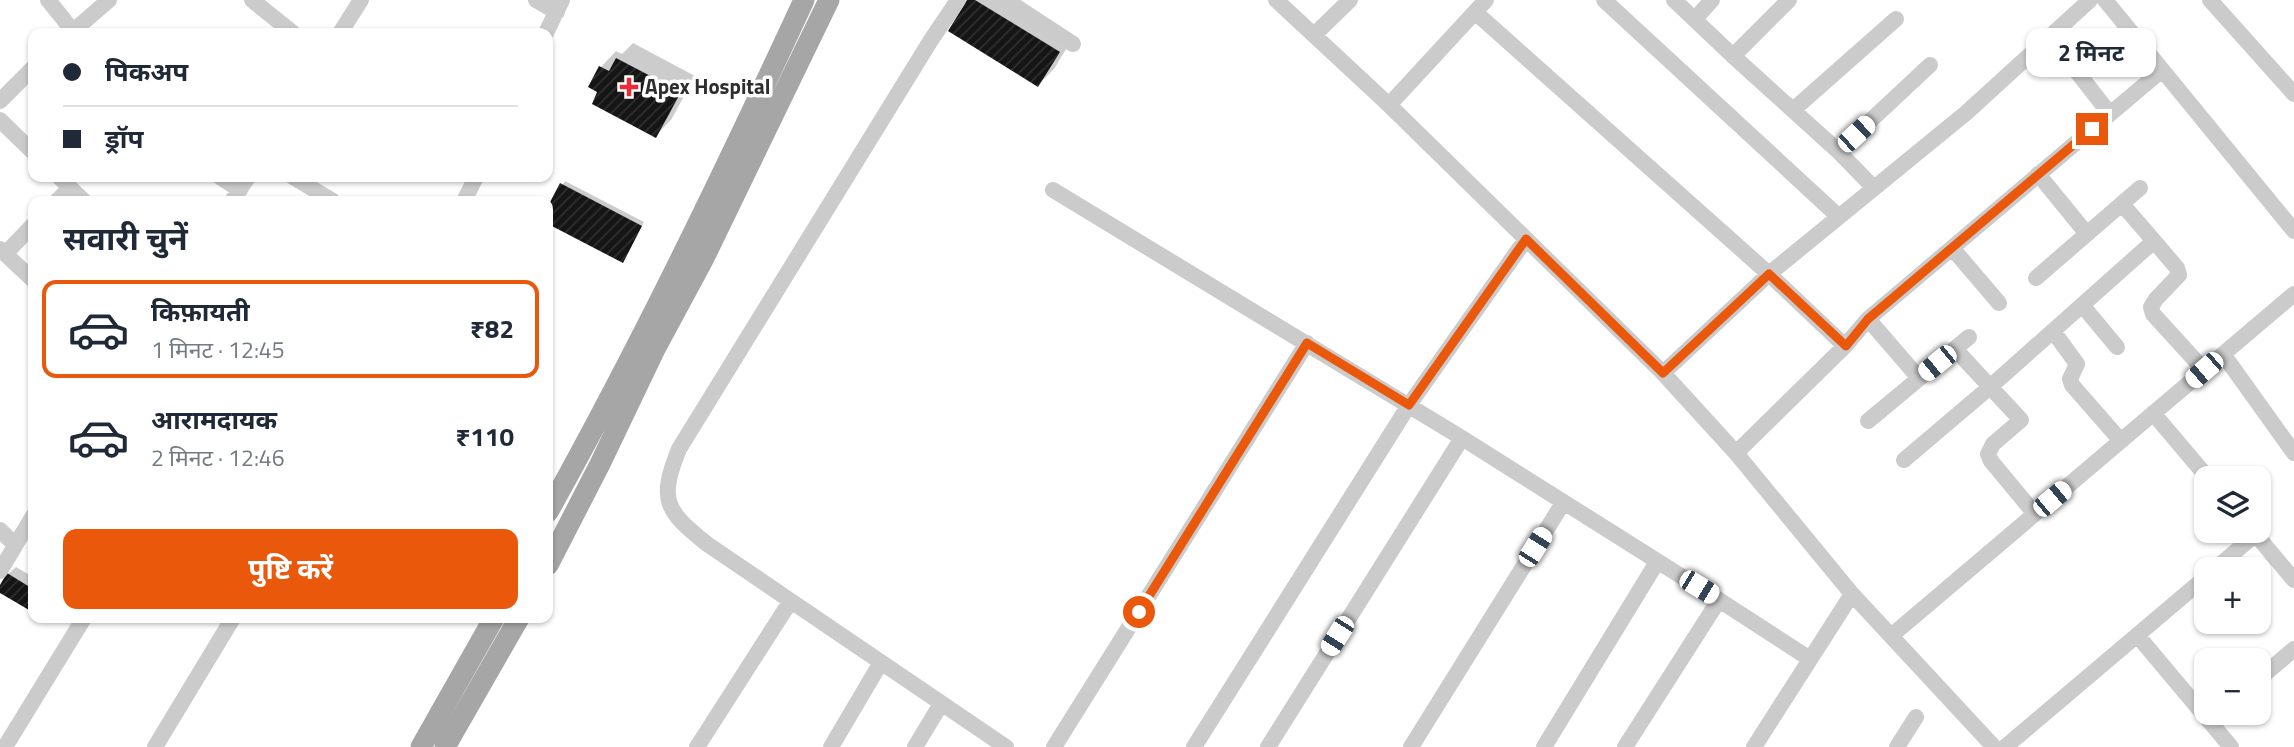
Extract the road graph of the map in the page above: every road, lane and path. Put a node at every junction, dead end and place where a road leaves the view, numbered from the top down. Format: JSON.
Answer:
{"nodes":[{"id":1,"x":48,"y":0,"type":"edge"},
{"id":2,"x":109,"y":0,"type":"edge"},
{"id":3,"x":252,"y":0,"type":"edge"},
{"id":4,"x":361,"y":0,"type":"edge"},
{"id":5,"x":536,"y":0,"type":"edge"},
{"id":6,"x":804,"y":0,"type":"edge"},
{"id":7,"x":828,"y":0,"type":"edge"},
{"id":8,"x":958,"y":0,"type":"edge"},
{"id":9,"x":1006,"y":0,"type":"edge"},
{"id":10,"x":1276,"y":0,"type":"edge"},
{"id":11,"x":1350,"y":0,"type":"edge"},
{"id":12,"x":1604,"y":0,"type":"edge"},
{"id":13,"x":1674,"y":0,"type":"edge"},
{"id":14,"x":1712,"y":0,"type":"edge"},
{"id":15,"x":1789,"y":0,"type":"edge"},
{"id":16,"x":2090,"y":0,"type":"edge"},
{"id":17,"x":2105,"y":0,"type":"edge"},
{"id":18,"x":2210,"y":0,"type":"edge"},
{"id":19,"x":560,"y":6,"type":"edge"},
{"id":20,"x":1481,"y":6,"type":"edge"},
{"id":21,"x":1695,"y":19,"type":"junction"},
{"id":22,"x":1896,"y":19,"type":"dead end"},
{"id":23,"x":69,"y":28,"type":"edge"},
{"id":24,"x":77,"y":28,"type":"edge"},
{"id":25,"x":287,"y":28,"type":"edge"},
{"id":26,"x":347,"y":28,"type":"edge"},
{"id":27,"x":549,"y":28,"type":"edge"},
{"id":28,"x":1315,"y":34,"type":"junction"},
{"id":29,"x":2049,"y":36,"type":"junction"},
{"id":30,"x":1073,"y":44,"type":"dead end"},
{"id":31,"x":1733,"y":57,"type":"junction"},
{"id":32,"x":1930,"y":65,"type":"dead end"},
{"id":33,"x":2162,"y":69,"type":"junction"},
{"id":34,"x":28,"y":73,"type":"edge"},
{"id":35,"x":2294,"y":94,"type":"edge"},
{"id":36,"x":1,"y":97,"type":"edge"},
{"id":37,"x":1389,"y":105,"type":"junction"},
{"id":38,"x":1793,"y":110,"type":"junction"},
{"id":39,"x":2110,"y":114,"type":"junction"},
{"id":40,"x":0,"y":120,"type":"edge"},
{"id":41,"x":28,"y":147,"type":"edge"},
{"id":42,"x":1838,"y":150,"type":"junction"},
{"id":43,"x":2038,"y":174,"type":"junction"},
{"id":44,"x":64,"y":182,"type":"edge"},
{"id":45,"x":301,"y":182,"type":"edge"},
{"id":46,"x":1873,"y":187,"type":"junction"},
{"id":47,"x":2140,"y":188,"type":"dead end"},
{"id":48,"x":1054,"y":190,"type":"dead end"},
{"id":49,"x":79,"y":196,"type":"edge"},
{"id":50,"x":325,"y":196,"type":"edge"},
{"id":51,"x":2122,"y":204,"type":"junction"},
{"id":52,"x":1838,"y":216,"type":"junction"},
{"id":53,"x":28,"y":229,"type":"edge"},
{"id":54,"x":2294,"y":231,"type":"edge"},
{"id":55,"x":2087,"y":234,"type":"junction"},
{"id":56,"x":1526,"y":239,"type":"junction"},
{"id":57,"x":2154,"y":242,"type":"junction"},
{"id":58,"x":1952,"y":248,"type":"junction"},
{"id":59,"x":3,"y":251,"type":"edge"},
{"id":60,"x":1769,"y":274,"type":"junction"},
{"id":61,"x":28,"y":275,"type":"edge"},
{"id":62,"x":2036,"y":278,"type":"dead end"},
{"id":63,"x":2294,"y":294,"type":"edge"},
{"id":64,"x":1999,"y":303,"type":"dead end"},
{"id":65,"x":2082,"y":305,"type":"junction"},
{"id":66,"x":1868,"y":319,"type":"junction"},
{"id":67,"x":2053,"y":331,"type":"junction"},
{"id":68,"x":1969,"y":337,"type":"dead end"},
{"id":69,"x":1307,"y":343,"type":"junction"},
{"id":70,"x":1846,"y":346,"type":"junction"},
{"id":71,"x":2117,"y":347,"type":"dead end"},
{"id":72,"x":1955,"y":349,"type":"junction"},
{"id":73,"x":2223,"y":354,"type":"junction"},
{"id":74,"x":2204,"y":370,"type":"junction"},
{"id":75,"x":1663,"y":373,"type":"junction"},
{"id":76,"x":1919,"y":378,"type":"junction"},
{"id":77,"x":1990,"y":387,"type":"junction"},
{"id":78,"x":1409,"y":405,"type":"junction"},
{"id":79,"x":2153,"y":413,"type":"junction"},
{"id":80,"x":1868,"y":421,"type":"dead end"},
{"id":81,"x":1462,"y":438,"type":"junction"},
{"id":82,"x":2121,"y":441,"type":"junction"},
{"id":83,"x":1736,"y":453,"type":"junction"},
{"id":84,"x":2294,"y":453,"type":"edge"},
{"id":85,"x":1904,"y":460,"type":"dead end"},
{"id":86,"x":2198,"y":466,"type":"edge"},
{"id":87,"x":1563,"y":503,"type":"junction"},
{"id":88,"x":553,"y":506,"type":"edge"},
{"id":89,"x":2035,"y":514,"type":"junction"},
{"id":90,"x":553,"y":518,"type":"edge"},
{"id":91,"x":28,"y":524,"type":"edge"},
{"id":92,"x":568,"y":529,"type":"junction"},
{"id":93,"x":0,"y":530,"type":"edge"},
{"id":94,"x":2242,"y":543,"type":"edge"},
{"id":95,"x":2263,"y":543,"type":"edge"},
{"id":96,"x":15,"y":545,"type":"junction"},
{"id":97,"x":553,"y":556,"type":"edge"},
{"id":98,"x":2228,"y":557,"type":"edge"},
{"id":99,"x":1657,"y":562,"type":"junction"},
{"id":100,"x":0,"y":571,"type":"edge"},
{"id":101,"x":2294,"y":580,"type":"edge"},
{"id":102,"x":2194,"y":587,"type":"edge"},
{"id":103,"x":1852,"y":594,"type":"junction"},
{"id":104,"x":1719,"y":600,"type":"junction"},
{"id":105,"x":790,"y":603,"type":"junction"},
{"id":106,"x":81,"y":623,"type":"edge"},
{"id":107,"x":230,"y":623,"type":"edge"},
{"id":108,"x":486,"y":623,"type":"edge"},
{"id":109,"x":516,"y":623,"type":"edge"},
{"id":110,"x":2137,"y":635,"type":"junction"},
{"id":111,"x":1891,"y":636,"type":"junction"},
{"id":112,"x":2294,"y":649,"type":"edge"},
{"id":113,"x":1810,"y":659,"type":"junction"},
{"id":114,"x":880,"y":664,"type":"junction"},
{"id":115,"x":2271,"y":669,"type":"edge"},
{"id":116,"x":2194,"y":694,"type":"edge"},
{"id":117,"x":941,"y":704,"type":"junction"},
{"id":118,"x":1916,"y":717,"type":"dead end"},
{"id":119,"x":2220,"y":725,"type":"edge"},
{"id":120,"x":1200,"y":745,"type":"edge"},
{"id":121,"x":1759,"y":745,"type":"edge"},
{"id":122,"x":5,"y":747,"type":"edge"},
{"id":123,"x":155,"y":747,"type":"edge"},
{"id":124,"x":421,"y":747,"type":"edge"},
{"id":125,"x":445,"y":747,"type":"edge"},
{"id":126,"x":697,"y":747,"type":"edge"},
{"id":127,"x":831,"y":747,"type":"edge"},
{"id":128,"x":915,"y":747,"type":"edge"},
{"id":129,"x":1006,"y":747,"type":"edge"},
{"id":130,"x":1054,"y":747,"type":"edge"},
{"id":131,"x":1268,"y":747,"type":"edge"},
{"id":132,"x":1411,"y":747,"type":"edge"},
{"id":133,"x":1544,"y":747,"type":"edge"},
{"id":134,"x":1625,"y":747,"type":"edge"},
{"id":135,"x":1897,"y":747,"type":"edge"},
{"id":136,"x":1994,"y":747,"type":"edge"},
{"id":137,"x":2005,"y":747,"type":"edge"},
{"id":138,"x":2231,"y":747,"type":"edge"}],
"edges":[{"from":1,"to":23,"type":"street"},
{"from":2,"to":24,"type":"street"},
{"from":3,"to":25,"type":"street"},
{"from":4,"to":26,"type":"street"},
{"from":5,"to":19,"type":"street"},
{"from":6,"to":88,"type":"main road"},
{"from":7,"to":92,"type":"main road"},
{"from":8,"to":105,"type":"street"},
{"from":9,"to":30,"type":"street"},
{"from":10,"to":28,"type":"street"},
{"from":11,"to":28,"type":"street"},
{"from":12,"to":52,"type":"street"},
{"from":13,"to":21,"type":"street"},
{"from":14,"to":21,"type":"street"},
{"from":15,"to":31,"type":"street"},
{"from":16,"to":29,"type":"street"},
{"from":17,"to":33,"type":"street"},
{"from":18,"to":35,"type":"street"},
{"from":19,"to":27,"type":"street"},
{"from":20,"to":37,"type":"street"},
{"from":20,"to":60,"type":"street"},
{"from":21,"to":31,"type":"street"},
{"from":22,"to":38,"type":"street"},
{"from":28,"to":37,"type":"street"},
{"from":29,"to":39,"type":"street"},
{"from":29,"to":46,"type":"street"},
{"from":31,"to":38,"type":"street"},
{"from":32,"to":42,"type":"street"},
{"from":33,"to":39,"type":"street"},
{"from":33,"to":54,"type":"street"},
{"from":34,"to":36,"type":"street"},
{"from":37,"to":56,"type":"street"},
{"from":38,"to":42,"type":"street"},
{"from":39,"to":43,"type":"street"},
{"from":40,"to":41,"type":"street"},
{"from":42,"to":46,"type":"street"},
{"from":43,"to":55,"type":"street"},
{"from":43,"to":58,"type":"street"},
{"from":44,"to":49,"type":"street"},
{"from":45,"to":50,"type":"street"},
{"from":46,"to":52,"type":"street"},
{"from":47,"to":51,"type":"street"},
{"from":48,"to":69,"type":"street"},
{"from":51,"to":55,"type":"street"},
{"from":51,"to":57,"type":"street"},
{"from":52,"to":60,"type":"street"},
{"from":53,"to":59,"type":"street"},
{"from":55,"to":62,"type":"street"},
{"from":56,"to":75,"type":"street"},
{"from":56,"to":78,"type":"street"},
{"from":57,"to":65,"type":"street"},
{"from":57,"to":74,"type":"street"},
{"from":58,"to":64,"type":"street"},
{"from":58,"to":66,"type":"street"},
{"from":59,"to":61,"type":"street"},
{"from":60,"to":70,"type":"street"},
{"from":60,"to":75,"type":"street"},
{"from":63,"to":73,"type":"street"},
{"from":65,"to":67,"type":"street"},
{"from":65,"to":71,"type":"street"},
{"from":66,"to":70,"type":"street"},
{"from":66,"to":76,"type":"street"},
{"from":67,"to":77,"type":"street"},
{"from":67,"to":82,"type":"street"},
{"from":68,"to":72,"type":"street"},
{"from":69,"to":78,"type":"street"},
{"from":69,"to":130,"type":"street"},
{"from":70,"to":83,"type":"street"},
{"from":72,"to":76,"type":"street"},
{"from":72,"to":77,"type":"street"},
{"from":73,"to":74,"type":"street"},
{"from":73,"to":84,"type":"street"},
{"from":74,"to":79,"type":"street"},
{"from":75,"to":83,"type":"street"},
{"from":76,"to":80,"type":"street"},
{"from":77,"to":85,"type":"street"},
{"from":77,"to":89,"type":"street"},
{"from":78,"to":81,"type":"street"},
{"from":78,"to":120,"type":"street"},
{"from":79,"to":82,"type":"street"},
{"from":79,"to":86,"type":"street"},
{"from":81,"to":87,"type":"street"},
{"from":81,"to":131,"type":"street"},
{"from":82,"to":89,"type":"street"},
{"from":83,"to":103,"type":"street"},
{"from":87,"to":99,"type":"street"},
{"from":87,"to":132,"type":"street"},
{"from":89,"to":111,"type":"street"},
{"from":90,"to":92,"type":"street"},
{"from":91,"to":96,"type":"street"},
{"from":92,"to":97,"type":"main road"},
{"from":93,"to":96,"type":"street"},
{"from":94,"to":98,"type":"street"},
{"from":95,"to":101,"type":"street"},
{"from":96,"to":100,"type":"street"},
{"from":99,"to":104,"type":"street"},
{"from":99,"to":133,"type":"street"},
{"from":102,"to":110,"type":"street"},
{"from":103,"to":111,"type":"street"},
{"from":103,"to":113,"type":"street"},
{"from":104,"to":113,"type":"street"},
{"from":104,"to":134,"type":"street"},
{"from":105,"to":114,"type":"street"},
{"from":105,"to":126,"type":"street"},
{"from":106,"to":122,"type":"street"},
{"from":107,"to":123,"type":"street"},
{"from":108,"to":124,"type":"main road"},
{"from":109,"to":125,"type":"main road"},
{"from":110,"to":116,"type":"street"},
{"from":110,"to":137,"type":"street"},
{"from":111,"to":136,"type":"street"},
{"from":112,"to":115,"type":"street"},
{"from":113,"to":121,"type":"street"},
{"from":114,"to":117,"type":"street"},
{"from":114,"to":127,"type":"street"},
{"from":117,"to":128,"type":"street"},
{"from":117,"to":129,"type":"street"},
{"from":118,"to":135,"type":"street"},
{"from":119,"to":138,"type":"street"}]}
